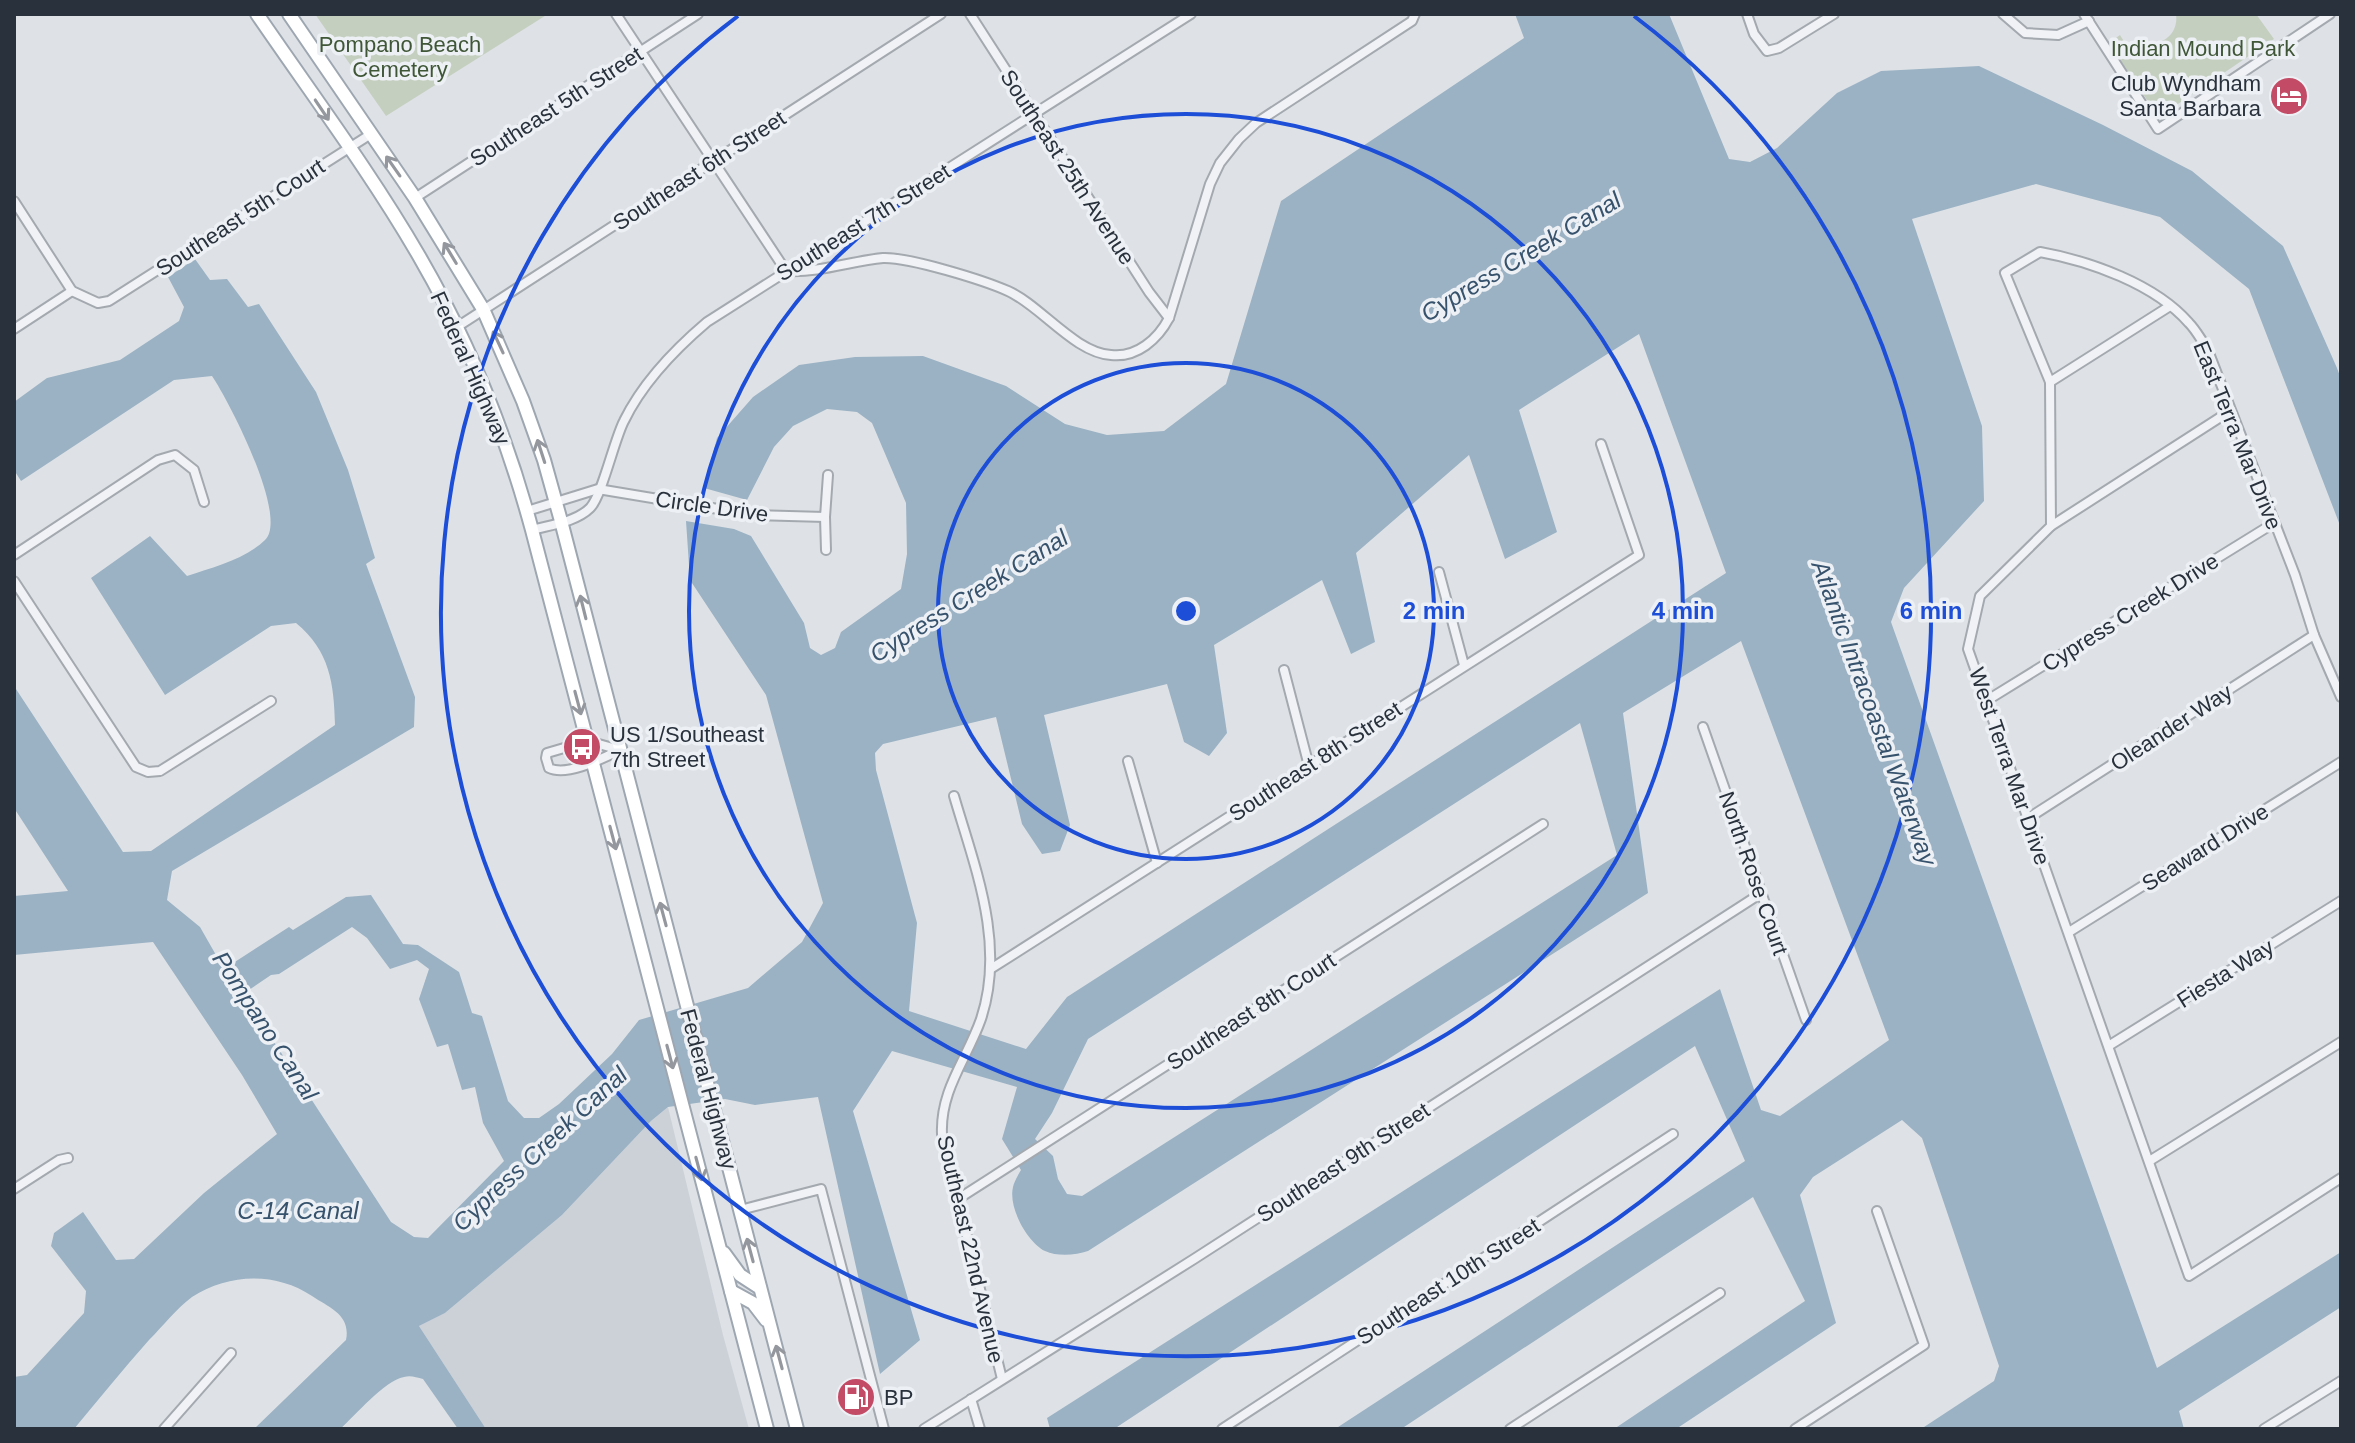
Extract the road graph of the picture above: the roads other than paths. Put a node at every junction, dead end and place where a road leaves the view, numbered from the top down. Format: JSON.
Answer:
{"nodes":[{"id":1,"x":257,"y":14,"type":"edge"},
{"id":2,"x":289,"y":14,"type":"edge"},
{"id":3,"x":616,"y":14,"type":"edge"},
{"id":4,"x":698,"y":14,"type":"edge"},
{"id":5,"x":941,"y":14,"type":"edge"},
{"id":6,"x":970,"y":14,"type":"edge"},
{"id":7,"x":1191,"y":14,"type":"edge"},
{"id":8,"x":1747,"y":14,"type":"edge"},
{"id":9,"x":1834,"y":14,"type":"edge"},
{"id":10,"x":2003,"y":14,"type":"edge"},
{"id":11,"x":2330,"y":14,"type":"edge"},
{"id":12,"x":1413,"y":18,"type":"edge"},
{"id":13,"x":2086,"y":18,"type":"edge"},
{"id":14,"x":640,"y":51,"type":"junction"},
{"id":15,"x":1034,"y":114,"type":"junction"},
{"id":16,"x":371,"y":134,"type":"junction"},
{"id":17,"x":348,"y":148,"type":"junction"},
{"id":18,"x":712,"y":161,"type":"junction"},
{"id":19,"x":415,"y":198,"type":"junction"},
{"id":20,"x":14,"y":201,"type":"edge"},
{"id":21,"x":786,"y":271,"type":"junction"},
{"id":22,"x":72,"y":291,"type":"junction"},
{"id":23,"x":2170,"y":306,"type":"junction"},
{"id":24,"x":483,"y":309,"type":"junction"},
{"id":25,"x":1169,"y":318,"type":"junction"},
{"id":26,"x":457,"y":327,"type":"junction"},
{"id":27,"x":14,"y":329,"type":"edge"},
{"id":28,"x":2050,"y":382,"type":"junction"},
{"id":29,"x":2230,"y":411,"type":"junction"},
{"id":30,"x":1601,"y":444,"type":"dead end"},
{"id":31,"x":828,"y":475,"type":"dead end"},
{"id":32,"x":598,"y":489,"type":"junction"},
{"id":33,"x":204,"y":502,"type":"dead end"},
{"id":34,"x":556,"y":502,"type":"junction"},
{"id":35,"x":527,"y":511,"type":"junction"},
{"id":36,"x":825,"y":517,"type":"junction"},
{"id":37,"x":561,"y":521,"type":"junction"},
{"id":38,"x":2274,"y":523,"type":"junction"},
{"id":39,"x":2051,"y":526,"type":"junction"},
{"id":40,"x":532,"y":530,"type":"junction"},
{"id":41,"x":826,"y":550,"type":"dead end"},
{"id":42,"x":14,"y":555,"type":"edge"},
{"id":43,"x":1439,"y":572,"type":"dead end"},
{"id":44,"x":14,"y":581,"type":"edge"},
{"id":45,"x":2314,"y":635,"type":"junction"},
{"id":46,"x":1464,"y":665,"type":"junction"},
{"id":47,"x":1284,"y":670,"type":"dead end"},
{"id":48,"x":2341,"y":697,"type":"edge"},
{"id":49,"x":271,"y":701,"type":"dead end"},
{"id":50,"x":1986,"y":701,"type":"junction"},
{"id":51,"x":1703,"y":727,"type":"dead end"},
{"id":52,"x":588,"y":741,"type":"junction"},
{"id":53,"x":620,"y":750,"type":"junction"},
{"id":54,"x":1128,"y":761,"type":"dead end"},
{"id":55,"x":2341,"y":762,"type":"edge"},
{"id":56,"x":594,"y":763,"type":"junction"},
{"id":57,"x":1309,"y":766,"type":"junction"},
{"id":58,"x":954,"y":796,"type":"dead end"},
{"id":59,"x":2027,"y":819,"type":"junction"},
{"id":60,"x":1543,"y":824,"type":"dead end"},
{"id":61,"x":1157,"y":863,"type":"junction"},
{"id":62,"x":1760,"y":894,"type":"junction"},
{"id":63,"x":2341,"y":901,"type":"edge"},
{"id":64,"x":2069,"y":932,"type":"junction"},
{"id":65,"x":992,"y":968,"type":"junction"},
{"id":66,"x":1806,"y":1020,"type":"dead end"},
{"id":67,"x":2341,"y":1042,"type":"edge"},
{"id":68,"x":2110,"y":1045,"type":"junction"},
{"id":69,"x":1673,"y":1134,"type":"dead end"},
{"id":70,"x":68,"y":1158,"type":"dead end"},
{"id":71,"x":2151,"y":1160,"type":"junction"},
{"id":72,"x":2341,"y":1178,"type":"edge"},
{"id":73,"x":14,"y":1189,"type":"edge"},
{"id":74,"x":958,"y":1199,"type":"junction"},
{"id":75,"x":740,"y":1210,"type":"junction"},
{"id":76,"x":1877,"y":1211,"type":"dead end"},
{"id":77,"x":720,"y":1247,"type":"junction"},
{"id":78,"x":760,"y":1288,"type":"junction"},
{"id":79,"x":731,"y":1291,"type":"junction"},
{"id":80,"x":1720,"y":1293,"type":"dead end"},
{"id":81,"x":770,"y":1325,"type":"junction"},
{"id":82,"x":231,"y":1353,"type":"dead end"},
{"id":83,"x":1002,"y":1379,"type":"junction"},
{"id":84,"x":2341,"y":1381,"type":"edge"},
{"id":85,"x":971,"y":1399,"type":"junction"},
{"id":86,"x":164,"y":1429,"type":"edge"},
{"id":87,"x":767,"y":1429,"type":"edge"},
{"id":88,"x":797,"y":1429,"type":"edge"},
{"id":89,"x":884,"y":1429,"type":"edge"},
{"id":90,"x":924,"y":1429,"type":"edge"},
{"id":91,"x":980,"y":1429,"type":"edge"},
{"id":92,"x":1222,"y":1429,"type":"edge"},
{"id":93,"x":1510,"y":1429,"type":"edge"},
{"id":94,"x":1795,"y":1429,"type":"edge"},
{"id":95,"x":2264,"y":1429,"type":"edge"}],
"edges":[{"from":1,"to":17,"type":"main road","name":"Federal Highway","one_way":true},
{"from":2,"to":16,"type":"main road","name":"Federal Highway"},
{"from":3,"to":14,"type":"street"},
{"from":4,"to":14,"type":"street","name":"Southeast 5th Street"},
{"from":5,"to":18,"type":"street","name":"Southeast 6th Street"},
{"from":6,"to":15,"type":"street","name":"Southeast 25th Avenue"},
{"from":7,"to":15,"type":"street","name":"Southeast 7th Street"},
{"from":8,"to":9,"type":"street"},
{"from":10,"to":13,"type":"street"},
{"from":11,"to":13,"type":"street"},
{"from":12,"to":25,"type":"street"},
{"from":14,"to":18,"type":"street"},
{"from":14,"to":19,"type":"street","name":"Southeast 5th Street"},
{"from":15,"to":21,"type":"street","name":"Southeast 7th Street"},
{"from":15,"to":25,"type":"street","name":"Southeast 25th Avenue"},
{"from":16,"to":17,"type":"street","name":"Southeast 5th Court"},
{"from":19,"to":16,"type":"main road","name":"Federal Highway","one_way":true},
{"from":17,"to":22,"type":"street","name":"Southeast 5th Court"},
{"from":17,"to":26,"type":"main road","name":"Federal Highway"},
{"from":18,"to":21,"type":"street"},
{"from":18,"to":24,"type":"street","name":"Southeast 6th Street"},
{"from":24,"to":19,"type":"main road","name":"Federal Highway","one_way":true},
{"from":20,"to":22,"type":"street"},
{"from":21,"to":25,"type":"street"},
{"from":21,"to":32,"type":"street","name":"Southeast 7th Street"},
{"from":22,"to":27,"type":"street"},
{"from":23,"to":28,"type":"street"},
{"from":23,"to":28,"type":"street","name":"East Terra Mar Drive"},
{"from":23,"to":29,"type":"street","name":"East Terra Mar Drive"},
{"from":24,"to":26,"type":"street","name":"Southeast 6th Street"},
{"from":34,"to":24,"type":"main road","name":"Federal Highway","one_way":true},
{"from":26,"to":35,"type":"main road","name":"Federal Highway"},
{"from":28,"to":39,"type":"street"},
{"from":29,"to":38,"type":"street","name":"East Terra Mar Drive"},
{"from":29,"to":39,"type":"street","name":"West Terra Mar Drive"},
{"from":30,"to":46,"type":"street","name":"Southeast 8th Street"},
{"from":31,"to":36,"type":"street"},
{"from":32,"to":34,"type":"street"},
{"from":32,"to":36,"type":"street","name":"Circle Drive"},
{"from":32,"to":37,"type":"street","name":"Southeast 7th Street"},
{"from":33,"to":42,"type":"street"},
{"from":34,"to":35,"type":"street"},
{"from":34,"to":37,"type":"main road","name":"Federal Highway"},
{"from":35,"to":40,"type":"main road","name":"Federal Highway"},
{"from":36,"to":41,"type":"street"},
{"from":37,"to":40,"type":"street","name":"Southeast 7th Street"},
{"from":53,"to":37,"type":"main road","name":"Federal Highway","one_way":true},
{"from":38,"to":45,"type":"street","name":"East Terra Mar Drive"},
{"from":38,"to":50,"type":"street","name":"Cypress Creek Drive"},
{"from":39,"to":50,"type":"street","name":"West Terra Mar Drive"},
{"from":40,"to":52,"type":"main road","name":"Federal Highway","one_way":true},
{"from":43,"to":46,"type":"street"},
{"from":44,"to":49,"type":"street"},
{"from":45,"to":48,"type":"street","name":"East Terra Mar Drive"},
{"from":45,"to":59,"type":"street","name":"Oleander Way"},
{"from":46,"to":57,"type":"street","name":"Southeast 8th Street"},
{"from":47,"to":57,"type":"street"},
{"from":50,"to":59,"type":"street","name":"West Terra Mar Drive"},
{"from":51,"to":62,"type":"street","name":"North Rose Court"},
{"from":52,"to":53,"type":"street"},
{"from":52,"to":56,"type":"main road","name":"Federal Highway"},
{"from":52,"to":56,"type":"street"},
{"from":53,"to":56,"type":"street"},
{"from":75,"to":53,"type":"main road","name":"Federal Highway","one_way":true},
{"from":54,"to":61,"type":"street"},
{"from":55,"to":64,"type":"street","name":"Seaward Drive"},
{"from":56,"to":77,"type":"main road","name":"Federal Highway","one_way":true},
{"from":57,"to":61,"type":"street","name":"Southeast 8th Street"},
{"from":58,"to":65,"type":"street","name":"Southeast 22nd Avenue"},
{"from":59,"to":64,"type":"street","name":"West Terra Mar Drive"},
{"from":60,"to":74,"type":"street","name":"Southeast 8th Court"},
{"from":61,"to":65,"type":"street","name":"Southeast 8th Street"},
{"from":62,"to":66,"type":"street","name":"North Rose Court"},
{"from":62,"to":83,"type":"street","name":"Southeast 9th Street"},
{"from":63,"to":68,"type":"street","name":"Fiesta Way"},
{"from":64,"to":68,"type":"street","name":"West Terra Mar Drive"},
{"from":65,"to":74,"type":"street","name":"Southeast 22nd Avenue"},
{"from":67,"to":71,"type":"street"},
{"from":68,"to":71,"type":"street","name":"West Terra Mar Drive"},
{"from":69,"to":92,"type":"street","name":"Southeast 10th Street"},
{"from":70,"to":73,"type":"street"},
{"from":71,"to":72,"type":"street","name":"West Terra Mar Drive"},
{"from":74,"to":83,"type":"street","name":"Southeast 22nd Avenue"},
{"from":78,"to":75,"type":"main road","name":"Federal Highway","one_way":true},
{"from":75,"to":89,"type":"street"},
{"from":76,"to":94,"type":"street"},
{"from":77,"to":78,"type":"main road"},
{"from":77,"to":79,"type":"main road","name":"Federal Highway"},
{"from":78,"to":81,"type":"main road","name":"Federal Highway"},
{"from":79,"to":81,"type":"main road"},
{"from":79,"to":87,"type":"main road","name":"Federal Highway"},
{"from":80,"to":93,"type":"street"},
{"from":88,"to":81,"type":"main road","name":"Federal Highway","one_way":true},
{"from":82,"to":86,"type":"street"},
{"from":83,"to":85,"type":"street","name":"Southeast 9th Street"},
{"from":84,"to":95,"type":"street"},
{"from":85,"to":90,"type":"street","name":"Southeast 9th Street"},
{"from":85,"to":91,"type":"street"}]}
